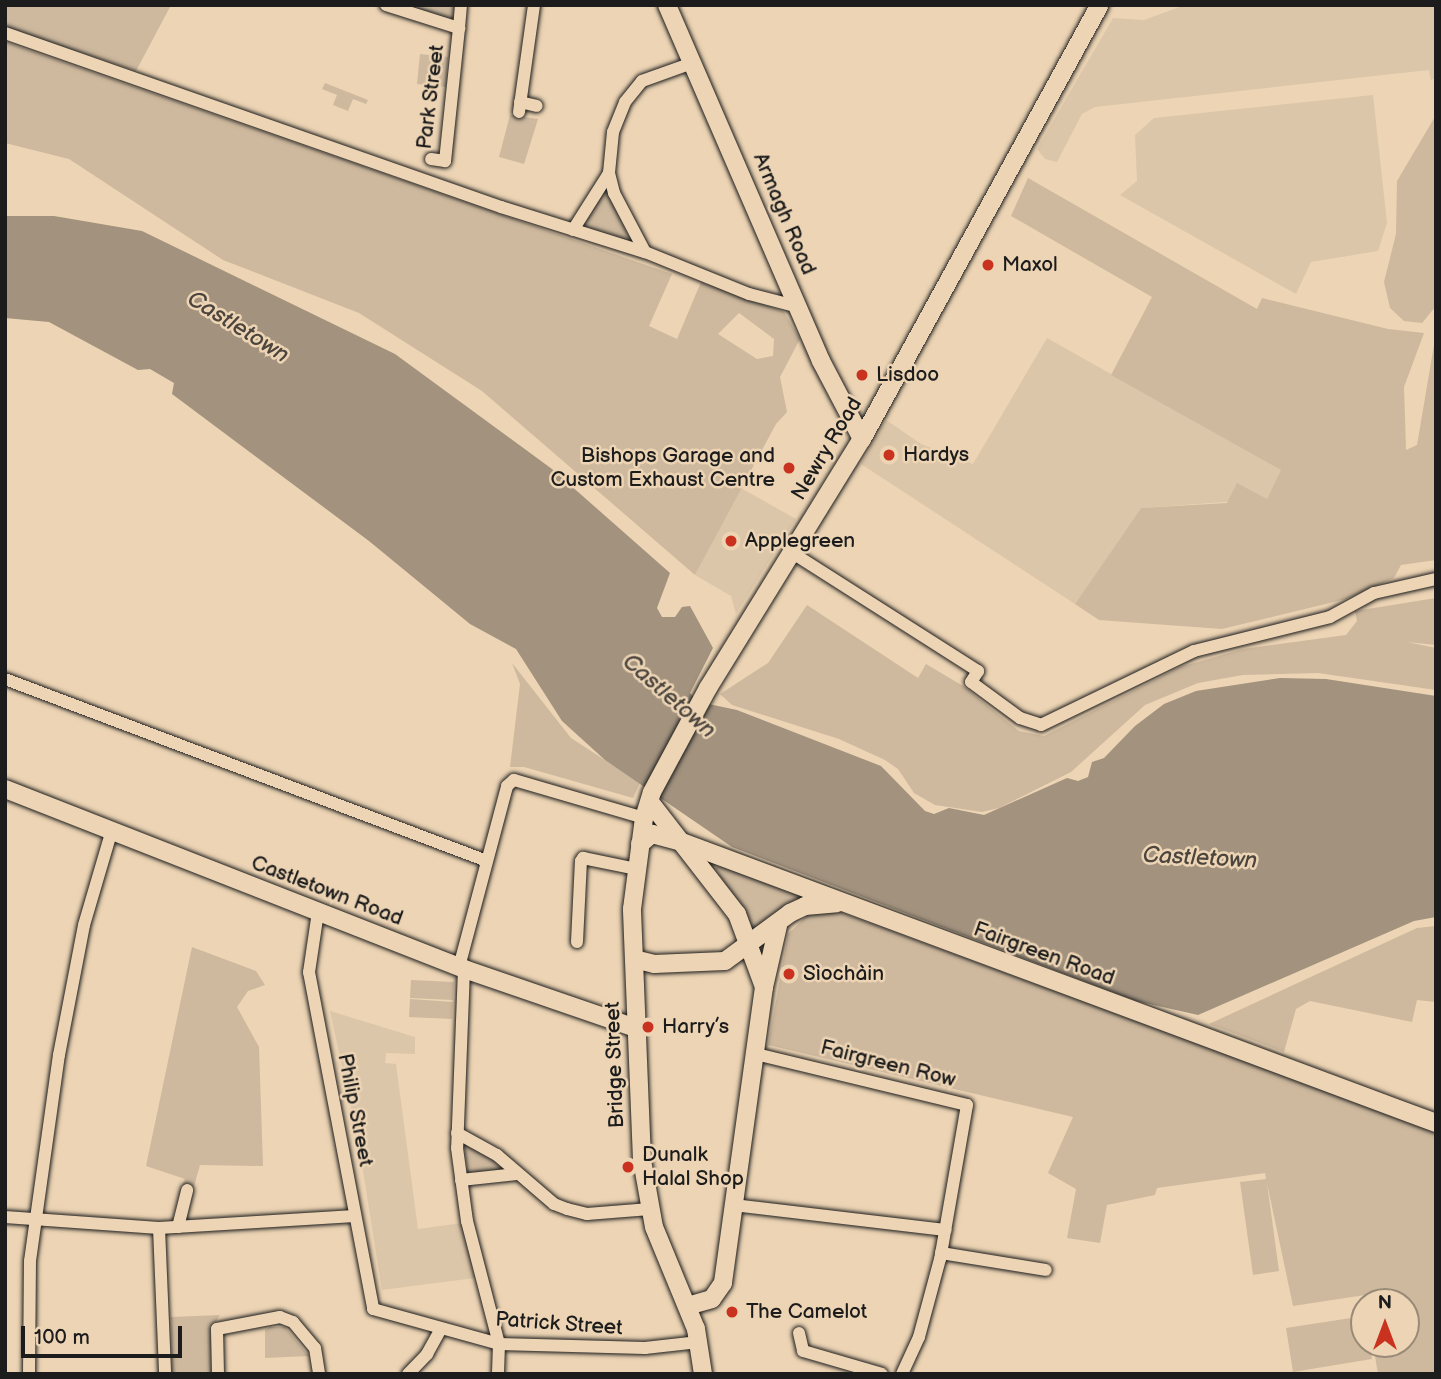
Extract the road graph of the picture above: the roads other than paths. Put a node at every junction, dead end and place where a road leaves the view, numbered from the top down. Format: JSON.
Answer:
{"nodes":[{"id":1,"x":386,"y":5,"type":"edge"},
{"id":2,"x":461,"y":5,"type":"edge"},
{"id":3,"x":667,"y":5,"type":"edge"},
{"id":4,"x":1100,"y":5,"type":"edge"},
{"id":5,"x":533,"y":6,"type":"edge"},
{"id":6,"x":459,"y":28,"type":"junction"},
{"id":7,"x":5,"y":33,"type":"edge"},
{"id":8,"x":692,"y":63,"type":"junction"},
{"id":9,"x":537,"y":106,"type":"dead end"},
{"id":10,"x":431,"y":159,"type":"dead end"},
{"id":11,"x":609,"y":173,"type":"junction"},
{"id":12,"x":573,"y":230,"type":"junction"},
{"id":13,"x":645,"y":252,"type":"junction"},
{"id":14,"x":799,"y":307,"type":"junction"},
{"id":15,"x":862,"y":439,"type":"junction"},
{"id":16,"x":791,"y":552,"type":"junction"},
{"id":17,"x":1436,"y":579,"type":"edge"},
{"id":18,"x":5,"y":679,"type":"edge"},
{"id":19,"x":5,"y":789,"type":"edge"},
{"id":20,"x":648,"y":804,"type":"junction"},
{"id":21,"x":112,"y":830,"type":"junction"},
{"id":22,"x":679,"y":841,"type":"junction"},
{"id":23,"x":640,"y":844,"type":"junction"},
{"id":24,"x":487,"y":861,"type":"junction"},
{"id":25,"x":636,"y":869,"type":"junction"},
{"id":26,"x":850,"y":905,"type":"junction"},
{"id":27,"x":318,"y":912,"type":"junction"},
{"id":28,"x":778,"y":926,"type":"junction"},
{"id":29,"x":577,"y":942,"type":"dead end"},
{"id":30,"x":751,"y":946,"type":"junction"},
{"id":31,"x":634,"y":959,"type":"junction"},
{"id":32,"x":462,"y":968,"type":"junction"},
{"id":33,"x":764,"y":987,"type":"junction"},
{"id":34,"x":635,"y":1028,"type":"junction"},
{"id":35,"x":756,"y":1054,"type":"junction"},
{"id":36,"x":1436,"y":1123,"type":"edge"},
{"id":37,"x":457,"y":1133,"type":"junction"},
{"id":38,"x":517,"y":1174,"type":"junction"},
{"id":39,"x":461,"y":1181,"type":"junction"},
{"id":40,"x":187,"y":1190,"type":"dead end"},
{"id":41,"x":733,"y":1205,"type":"junction"},
{"id":42,"x":650,"y":1209,"type":"junction"},
{"id":43,"x":355,"y":1216,"type":"junction"},
{"id":44,"x":5,"y":1217,"type":"edge"},
{"id":45,"x":35,"y":1219,"type":"junction"},
{"id":46,"x":178,"y":1227,"type":"junction"},
{"id":47,"x":159,"y":1228,"type":"junction"},
{"id":48,"x":946,"y":1230,"type":"junction"},
{"id":49,"x":941,"y":1254,"type":"junction"},
{"id":50,"x":1046,"y":1270,"type":"dead end"},
{"id":51,"x":688,"y":1307,"type":"junction"},
{"id":52,"x":379,"y":1313,"type":"joint"},
{"id":53,"x":441,"y":1329,"type":"junction"},
{"id":54,"x":799,"y":1333,"type":"dead end"},
{"id":55,"x":699,"y":1342,"type":"junction"},
{"id":56,"x":499,"y":1343,"type":"junction"},
{"id":57,"x":29,"y":1374,"type":"edge"},
{"id":58,"x":165,"y":1374,"type":"edge"},
{"id":59,"x":218,"y":1374,"type":"edge"},
{"id":60,"x":319,"y":1374,"type":"edge"},
{"id":61,"x":408,"y":1374,"type":"edge"},
{"id":62,"x":498,"y":1374,"type":"edge"},
{"id":63,"x":703,"y":1374,"type":"edge"},
{"id":64,"x":883,"y":1374,"type":"edge"},
{"id":65,"x":902,"y":1374,"type":"edge"}],
"edges":[{"from":1,"to":6,"type":"street","name":"Park Street"},
{"from":2,"to":6,"type":"street","name":"Park Street"},
{"from":3,"to":8,"type":"main road","name":"Armagh Road"},
{"from":4,"to":15,"type":"main road","name":"Newry Road"},
{"from":5,"to":9,"type":"street"},
{"from":6,"to":10,"type":"street","name":"Park Street"},
{"from":7,"to":12,"type":"street"},
{"from":8,"to":11,"type":"street"},
{"from":8,"to":14,"type":"main road","name":"Armagh Road"},
{"from":11,"to":12,"type":"street"},
{"from":11,"to":13,"type":"street"},
{"from":12,"to":13,"type":"street"},
{"from":13,"to":14,"type":"street"},
{"from":14,"to":15,"type":"main road","name":"Armagh Road"},
{"from":15,"to":16,"type":"main road","name":"Newry Road"},
{"from":16,"to":17,"type":"street"},
{"from":16,"to":20,"type":"main road","name":"Newry Road"},
{"from":18,"to":24,"type":"street"},
{"from":19,"to":21,"type":"main road","name":"Castletown Road"},
{"from":20,"to":22,"type":"main road"},
{"from":20,"to":23,"type":"main road","name":"Bridge Street"},
{"from":20,"to":24,"type":"street"},
{"from":21,"to":27,"type":"main road","name":"Castletown Road"},
{"from":21,"to":45,"type":"street"},
{"from":22,"to":23,"type":"main road","name":"Fairgreen Road"},
{"from":22,"to":26,"type":"main road","name":"Fairgreen Road"},
{"from":22,"to":30,"type":"main road"},
{"from":23,"to":25,"type":"main road","name":"Bridge Street"},
{"from":24,"to":32,"type":"street"},
{"from":25,"to":29,"type":"street"},
{"from":25,"to":31,"type":"main road","name":"Bridge Street"},
{"from":26,"to":28,"type":"main road"},
{"from":26,"to":36,"type":"main road","name":"Fairgreen Road"},
{"from":27,"to":32,"type":"main road","name":"Castletown Road"},
{"from":27,"to":43,"type":"street","name":"Philip Street"},
{"from":28,"to":30,"type":"main road"},
{"from":28,"to":33,"type":"main road"},
{"from":30,"to":31,"type":"main road"},
{"from":30,"to":33,"type":"main road"},
{"from":31,"to":34,"type":"main road","name":"Bridge Street"},
{"from":32,"to":34,"type":"main road","name":"Castletown Road"},
{"from":32,"to":37,"type":"street"},
{"from":33,"to":35,"type":"main road"},
{"from":34,"to":42,"type":"main road","name":"Bridge Street"},
{"from":35,"to":41,"type":"main road"},
{"from":35,"to":48,"type":"street","name":"Fairgreen Row"},
{"from":37,"to":38,"type":"street"},
{"from":37,"to":39,"type":"street"},
{"from":38,"to":39,"type":"street"},
{"from":38,"to":42,"type":"street"},
{"from":39,"to":56,"type":"street"},
{"from":40,"to":46,"type":"street"},
{"from":41,"to":48,"type":"street"},
{"from":41,"to":51,"type":"main road"},
{"from":42,"to":51,"type":"main road","name":"Bridge Street"},
{"from":43,"to":46,"type":"street"},
{"from":43,"to":52,"type":"street","name":"Philip Street"},
{"from":44,"to":45,"type":"street"},
{"from":45,"to":47,"type":"street"},
{"from":45,"to":57,"type":"street"},
{"from":46,"to":47,"type":"street"},
{"from":47,"to":58,"type":"street"},
{"from":48,"to":49,"type":"street"},
{"from":49,"to":50,"type":"street"},
{"from":49,"to":65,"type":"street"},
{"from":51,"to":55,"type":"main road","name":"Bridge Street"},
{"from":52,"to":53,"type":"street","name":"Patrick Street"},
{"from":53,"to":56,"type":"street","name":"Patrick Street"},
{"from":53,"to":61,"type":"street"},
{"from":54,"to":64,"type":"street"},
{"from":55,"to":56,"type":"street","name":"Patrick Street"},
{"from":55,"to":63,"type":"main road","name":"Bridge Street"},
{"from":56,"to":62,"type":"street"},
{"from":59,"to":60,"type":"street"}]}
